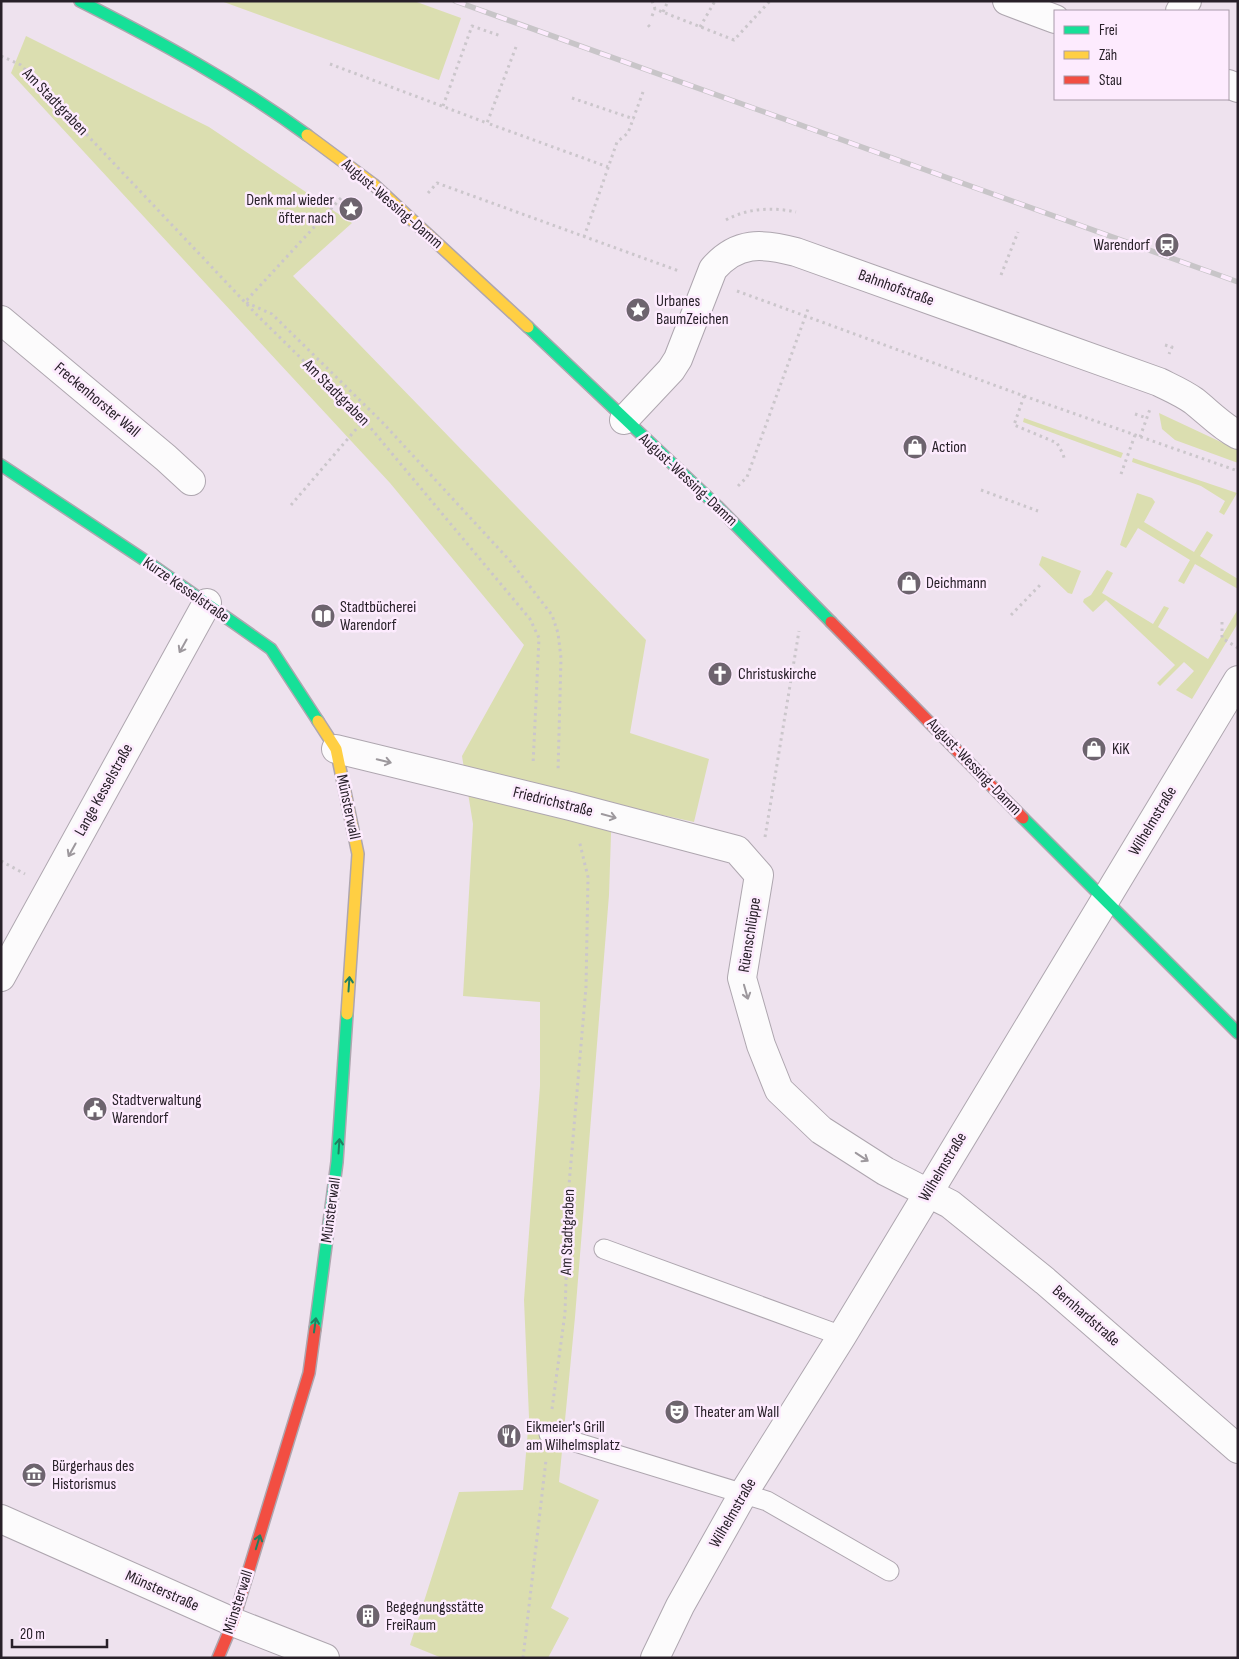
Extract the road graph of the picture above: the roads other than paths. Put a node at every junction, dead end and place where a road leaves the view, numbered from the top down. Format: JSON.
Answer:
{"nodes":[{"id":1,"x":80,"y":1,"type":"edge"},
{"id":2,"x":1007,"y":1,"type":"edge"},
{"id":3,"x":1054,"y":19,"type":"edge"},
{"id":4,"x":1,"y":320,"type":"edge"},
{"id":5,"x":624,"y":420,"type":"junction"},
{"id":6,"x":1238,"y":436,"type":"edge"},
{"id":7,"x":2,"y":466,"type":"edge"},
{"id":8,"x":191,"y":481,"type":"dead end"},
{"id":9,"x":207,"y":604,"type":"junction"},
{"id":10,"x":1238,"y":680,"type":"edge"},
{"id":11,"x":336,"y":749,"type":"junction"},
{"id":12,"x":759,"y":875,"type":"joint"},
{"id":13,"x":1104,"y":900,"type":"junction"},
{"id":14,"x":1,"y":977,"type":"edge"},
{"id":15,"x":1238,"y":1033,"type":"edge"},
{"id":16,"x":927,"y":1193,"type":"junction"},
{"id":17,"x":604,"y":1249,"type":"dead end"},
{"id":18,"x":842,"y":1336,"type":"junction"},
{"id":19,"x":549,"y":1434,"type":"road end"},
{"id":20,"x":1238,"y":1449,"type":"edge"},
{"id":21,"x":743,"y":1494,"type":"junction"},
{"id":22,"x":1,"y":1519,"type":"edge"},
{"id":23,"x":889,"y":1571,"type":"dead end"},
{"id":24,"x":233,"y":1622,"type":"junction"},
{"id":25,"x":218,"y":1658,"type":"edge"},
{"id":26,"x":325,"y":1658,"type":"edge"},
{"id":27,"x":655,"y":1658,"type":"edge"}],
"edges":[{"from":1,"to":5,"type":"main road","name":"August-Wessing-Damm"},
{"from":2,"to":3,"type":"street"},
{"from":4,"to":8,"type":"street","name":"Freckenhorster Wall"},
{"from":5,"to":6,"type":"street","name":"Bahnhofstraße"},
{"from":5,"to":13,"type":"main road","name":"August-Wessing-Damm"},
{"from":7,"to":9,"type":"main road","name":"Kurze Kesselstraße"},
{"from":9,"to":11,"type":"main road","name":"Kurze Kesselstraße"},
{"from":9,"to":14,"type":"street","name":"Lange Kesselstraße","one_way":true},
{"from":10,"to":13,"type":"street","name":"Wilhelmstraße"},
{"from":11,"to":12,"type":"street","name":"Friedrichstraße","one_way":true},
{"from":24,"to":11,"type":"main road","name":"Münsterwall","one_way":true},
{"from":12,"to":16,"type":"street","name":"Rüenschlüppe","one_way":true},
{"from":13,"to":15,"type":"main road","name":"August-Wessing-Damm"},
{"from":13,"to":16,"type":"street","name":"Wilhelmstraße"},
{"from":16,"to":18,"type":"street","name":"Wilhelmstraße"},
{"from":16,"to":20,"type":"street","name":"Bernhardstraße"},
{"from":17,"to":18,"type":"lane"},
{"from":18,"to":21,"type":"street","name":"Wilhelmstraße"},
{"from":19,"to":21,"type":"lane"},
{"from":21,"to":23,"type":"lane"},
{"from":21,"to":27,"type":"street","name":"Wilhelmstraße"},
{"from":22,"to":24,"type":"street","name":"Münsterstraße"},
{"from":24,"to":25,"type":"main road","name":"Münsterwall"},
{"from":24,"to":26,"type":"street","name":"Münsterstraße"}]}
